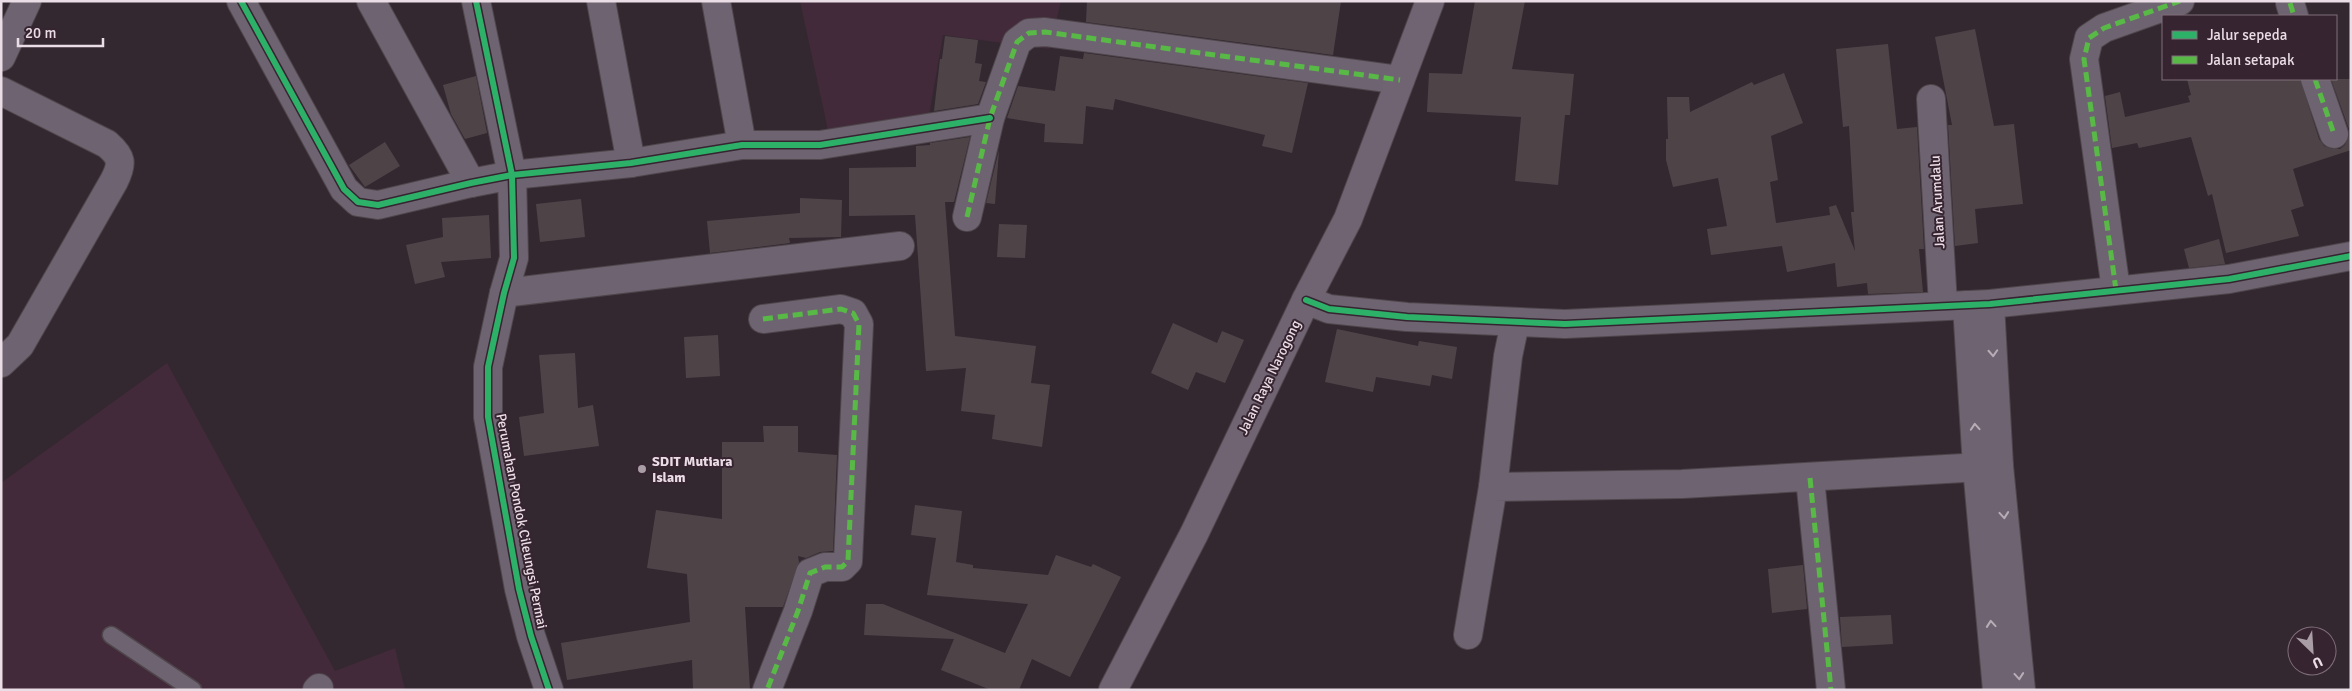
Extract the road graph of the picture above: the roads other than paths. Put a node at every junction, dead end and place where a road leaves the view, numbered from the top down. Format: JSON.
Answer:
{"nodes":[{"id":1,"x":27,"y":1,"type":"edge"},
{"id":2,"x":241,"y":1,"type":"edge"},
{"id":3,"x":371,"y":1,"type":"edge"},
{"id":4,"x":476,"y":1,"type":"edge"},
{"id":5,"x":601,"y":1,"type":"edge"},
{"id":6,"x":716,"y":1,"type":"edge"},
{"id":7,"x":1430,"y":1,"type":"edge"},
{"id":8,"x":2180,"y":1,"type":"edge"},
{"id":9,"x":1,"y":58,"type":"edge"},
{"id":10,"x":1400,"y":80,"type":"junction"},
{"id":11,"x":2315,"y":80,"type":"edge"},
{"id":12,"x":1,"y":91,"type":"edge"},
{"id":13,"x":1931,"y":99,"type":"dead end"},
{"id":14,"x":990,"y":118,"type":"junction"},
{"id":15,"x":2334,"y":134,"type":"dead end"},
{"id":16,"x":742,"y":145,"type":"junction"},
{"id":17,"x":631,"y":163,"type":"junction"},
{"id":18,"x":512,"y":175,"type":"junction"},
{"id":19,"x":470,"y":183,"type":"junction"},
{"id":20,"x":967,"y":217,"type":"dead end"},
{"id":21,"x":900,"y":246,"type":"dead end"},
{"id":22,"x":2351,"y":256,"type":"edge"},
{"id":23,"x":2116,"y":290,"type":"junction"},
{"id":24,"x":504,"y":293,"type":"junction"},
{"id":25,"x":1306,"y":300,"type":"junction"},
{"id":26,"x":1967,"y":304,"type":"junction"},
{"id":27,"x":763,"y":319,"type":"dead end"},
{"id":28,"x":1515,"y":323,"type":"junction"},
{"id":29,"x":7,"y":348,"type":"edge"},
{"id":30,"x":1988,"y":467,"type":"junction"},
{"id":31,"x":1810,"y":478,"type":"junction"},
{"id":32,"x":1493,"y":487,"type":"junction"},
{"id":33,"x":111,"y":635,"type":"dead end"},
{"id":34,"x":1468,"y":635,"type":"dead end"},
{"id":35,"x":193,"y":690,"type":"edge"},
{"id":36,"x":549,"y":690,"type":"edge"},
{"id":37,"x":767,"y":690,"type":"edge"},
{"id":38,"x":1113,"y":690,"type":"edge"},
{"id":39,"x":1832,"y":690,"type":"edge"},
{"id":40,"x":1997,"y":690,"type":"edge"},
{"id":41,"x":2021,"y":690,"type":"edge"}],
"edges":[{"from":1,"to":9,"type":"street"},
{"from":2,"to":19,"type":"street"},
{"from":3,"to":19,"type":"street"},
{"from":4,"to":18,"type":"street","name":"Perumahan Pondok Cileungsi Permai"},
{"from":5,"to":17,"type":"street"},
{"from":6,"to":16,"type":"street"},
{"from":7,"to":10,"type":"main road","name":"Jalan Raya Narogong"},
{"from":8,"to":23,"type":"street"},
{"from":10,"to":14,"type":"street"},
{"from":10,"to":25,"type":"main road","name":"Jalan Raya Narogong"},
{"from":11,"to":15,"type":"street"},
{"from":12,"to":29,"type":"street"},
{"from":13,"to":26,"type":"street","name":"Jalan Arumdalu"},
{"from":14,"to":16,"type":"street"},
{"from":14,"to":20,"type":"street"},
{"from":16,"to":17,"type":"street"},
{"from":17,"to":18,"type":"street"},
{"from":18,"to":19,"type":"street"},
{"from":18,"to":24,"type":"street","name":"Perumahan Pondok Cileungsi Permai"},
{"from":21,"to":24,"type":"street"},
{"from":22,"to":23,"type":"street"},
{"from":23,"to":26,"type":"street"},
{"from":24,"to":36,"type":"street","name":"Perumahan Pondok Cileungsi Permai"},
{"from":25,"to":28,"type":"street"},
{"from":25,"to":38,"type":"main road","name":"Jalan Raya Narogong"},
{"from":26,"to":28,"type":"street"},
{"from":26,"to":30,"type":"street","name":"Jalan Arumdalu"},
{"from":27,"to":37,"type":"street"},
{"from":28,"to":32,"type":"street"},
{"from":30,"to":31,"type":"street"},
{"from":40,"to":30,"type":"street","one_way":true},
{"from":30,"to":41,"type":"street","one_way":true},
{"from":31,"to":32,"type":"street"},
{"from":31,"to":39,"type":"street"},
{"from":32,"to":34,"type":"street"},
{"from":33,"to":35,"type":"lane"}]}
